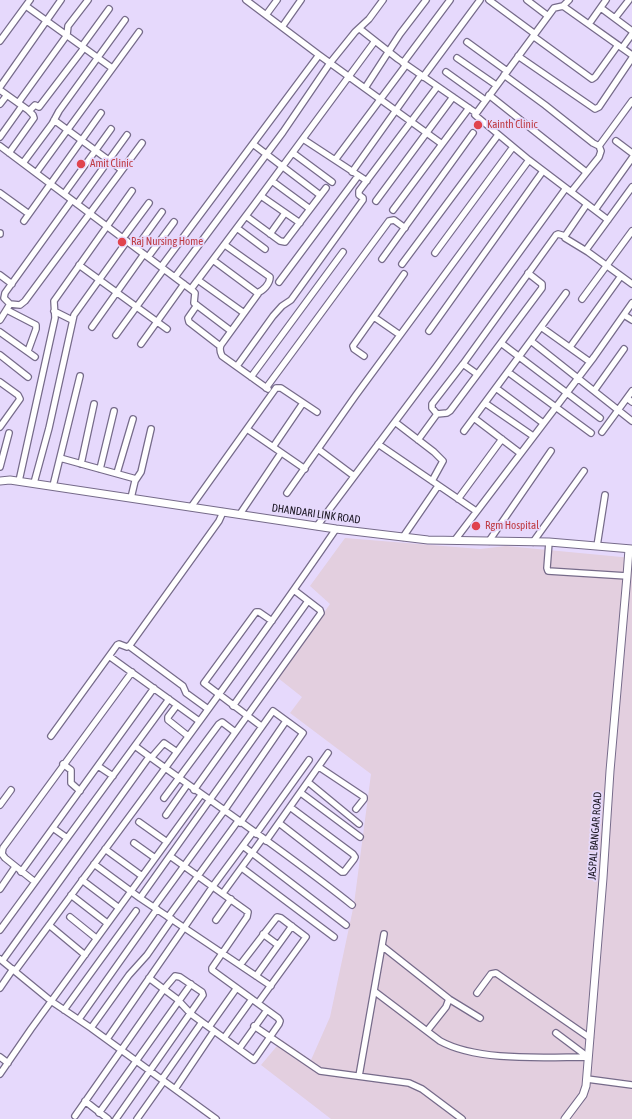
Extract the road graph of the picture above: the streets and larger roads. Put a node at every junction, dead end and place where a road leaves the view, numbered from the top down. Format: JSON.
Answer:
{"nodes":[{"id":1,"x":30,"y":0,"type":"edge"},
{"id":2,"x":61,"y":0,"type":"edge"},
{"id":3,"x":88,"y":0,"type":"edge"},
{"id":4,"x":246,"y":0,"type":"edge"},
{"id":5,"x":277,"y":0,"type":"edge"},
{"id":6,"x":301,"y":0,"type":"edge"},
{"id":7,"x":383,"y":0,"type":"edge"},
{"id":8,"x":426,"y":0,"type":"edge"},
{"id":9,"x":450,"y":0,"type":"edge"},
{"id":10,"x":480,"y":0,"type":"edge"},
{"id":11,"x":489,"y":0,"type":"edge"},
{"id":12,"x":527,"y":0,"type":"edge"},
{"id":13,"x":569,"y":0,"type":"edge"},
{"id":14,"x":606,"y":0,"type":"edge"},
{"id":15,"x":629,"y":0,"type":"edge"},
{"id":16,"x":26,"y":6,"type":"junction"},
{"id":17,"x":563,"y":6,"type":"junction"},
{"id":18,"x":601,"y":8,"type":"junction"},
{"id":19,"x":109,"y":9,"type":"dead end"},
{"id":20,"x":266,"y":15,"type":"junction"},
{"id":21,"x":548,"y":16,"type":"junction"},
{"id":22,"x":615,"y":18,"type":"junction"},
{"id":23,"x":125,"y":20,"type":"dead end"},
{"id":24,"x":47,"y":21,"type":"junction"},
{"id":25,"x":588,"y":24,"type":"junction"},
{"id":26,"x":282,"y":27,"type":"junction"},
{"id":27,"x":360,"y":29,"type":"junction"},
{"id":28,"x":632,"y":31,"type":"edge"},
{"id":29,"x":139,"y":32,"type":"dead end"},
{"id":30,"x":632,"y":34,"type":"edge"},
{"id":31,"x":534,"y":35,"type":"junction"},
{"id":32,"x":67,"y":36,"type":"junction"},
{"id":33,"x":0,"y":41,"type":"edge"},
{"id":34,"x":375,"y":41,"type":"junction"},
{"id":35,"x":467,"y":42,"type":"dead end"},
{"id":36,"x":620,"y":46,"type":"junction"},
{"id":37,"x":83,"y":47,"type":"junction"},
{"id":38,"x":389,"y":52,"type":"junction"},
{"id":39,"x":319,"y":55,"type":"junction"},
{"id":40,"x":632,"y":55,"type":"edge"},
{"id":41,"x":518,"y":56,"type":"junction"},
{"id":42,"x":98,"y":58,"type":"junction"},
{"id":43,"x":456,"y":58,"type":"dead end"},
{"id":44,"x":632,"y":58,"type":"edge"},
{"id":45,"x":330,"y":63,"type":"junction"},
{"id":46,"x":404,"y":64,"type":"junction"},
{"id":47,"x":112,"y":68,"type":"junction"},
{"id":48,"x":446,"y":72,"type":"dead end"},
{"id":49,"x":505,"y":73,"type":"junction"},
{"id":50,"x":349,"y":76,"type":"junction"},
{"id":51,"x":422,"y":76,"type":"junction"},
{"id":52,"x":496,"y":86,"type":"junction"},
{"id":53,"x":437,"y":87,"type":"junction"},
{"id":54,"x":364,"y":88,"type":"junction"},
{"id":55,"x":0,"y":89,"type":"edge"},
{"id":56,"x":7,"y":95,"type":"junction"},
{"id":57,"x":489,"y":95,"type":"junction"},
{"id":58,"x":453,"y":97,"type":"junction"},
{"id":59,"x":380,"y":99,"type":"junction"},
{"id":60,"x":485,"y":100,"type":"junction"},
{"id":61,"x":632,"y":101,"type":"edge"},
{"id":62,"x":0,"y":104,"type":"edge"},
{"id":63,"x":20,"y":104,"type":"junction"},
{"id":64,"x":469,"y":108,"type":"junction"},
{"id":65,"x":28,"y":110,"type":"junction"},
{"id":66,"x":396,"y":110,"type":"junction"},
{"id":67,"x":100,"y":113,"type":"dead end"},
{"id":68,"x":476,"y":113,"type":"junction"},
{"id":69,"x":54,"y":120,"type":"junction"},
{"id":70,"x":412,"y":121,"type":"junction"},
{"id":71,"x":111,"y":129,"type":"dead end"},
{"id":72,"x":68,"y":130,"type":"junction"},
{"id":73,"x":427,"y":132,"type":"junction"},
{"id":74,"x":474,"y":133,"type":"dead end"},
{"id":75,"x":127,"y":135,"type":"dead end"},
{"id":76,"x":498,"y":135,"type":"junction"},
{"id":77,"x":0,"y":137,"type":"edge"},
{"id":78,"x":303,"y":139,"type":"junction"},
{"id":79,"x":81,"y":141,"type":"junction"},
{"id":80,"x":616,"y":141,"type":"dead end"},
{"id":81,"x":142,"y":143,"type":"dead end"},
{"id":82,"x":253,"y":144,"type":"junction"},
{"id":83,"x":442,"y":144,"type":"junction"},
{"id":84,"x":0,"y":146,"type":"edge"},
{"id":85,"x":599,"y":146,"type":"junction"},
{"id":86,"x":513,"y":147,"type":"junction"},
{"id":87,"x":95,"y":150,"type":"junction"},
{"id":88,"x":9,"y":152,"type":"junction"},
{"id":89,"x":632,"y":152,"type":"edge"},
{"id":90,"x":293,"y":153,"type":"junction"},
{"id":91,"x":267,"y":154,"type":"junction"},
{"id":92,"x":632,"y":158,"type":"edge"},
{"id":93,"x":335,"y":160,"type":"junction"},
{"id":94,"x":528,"y":160,"type":"junction"},
{"id":95,"x":109,"y":161,"type":"junction"},
{"id":96,"x":23,"y":163,"type":"junction"},
{"id":97,"x":283,"y":166,"type":"junction"},
{"id":98,"x":122,"y":170,"type":"junction"},
{"id":99,"x":543,"y":171,"type":"junction"},
{"id":100,"x":352,"y":172,"type":"junction"},
{"id":101,"x":586,"y":172,"type":"junction"},
{"id":102,"x":36,"y":173,"type":"junction"},
{"id":103,"x":358,"y":176,"type":"junction"},
{"id":104,"x":272,"y":181,"type":"junction"},
{"id":105,"x":367,"y":181,"type":"junction"},
{"id":106,"x":332,"y":182,"type":"dead end"},
{"id":107,"x":50,"y":184,"type":"junction"},
{"id":108,"x":632,"y":187,"type":"edge"},
{"id":109,"x":326,"y":188,"type":"dead end"},
{"id":110,"x":566,"y":188,"type":"junction"},
{"id":111,"x":132,"y":191,"type":"dead end"},
{"id":112,"x":571,"y":192,"type":"junction"},
{"id":113,"x":0,"y":193,"type":"edge"},
{"id":114,"x":64,"y":194,"type":"junction"},
{"id":115,"x":320,"y":195,"type":"junction"},
{"id":116,"x":261,"y":196,"type":"junction"},
{"id":117,"x":72,"y":200,"type":"junction"},
{"id":118,"x":376,"y":201,"type":"dead end"},
{"id":119,"x":149,"y":203,"type":"dead end"},
{"id":120,"x":77,"y":204,"type":"junction"},
{"id":121,"x":587,"y":204,"type":"junction"},
{"id":122,"x":310,"y":209,"type":"junction"},
{"id":123,"x":393,"y":210,"type":"dead end"},
{"id":124,"x":595,"y":210,"type":"junction"},
{"id":125,"x":162,"y":212,"type":"dead end"},
{"id":126,"x":89,"y":213,"type":"junction"},
{"id":127,"x":285,"y":213,"type":"junction"},
{"id":128,"x":29,"y":214,"type":"junction"},
{"id":129,"x":246,"y":216,"type":"junction"},
{"id":130,"x":24,"y":220,"type":"dead end"},
{"id":131,"x":608,"y":220,"type":"junction"},
{"id":132,"x":174,"y":222,"type":"dead end"},
{"id":133,"x":300,"y":223,"type":"junction"},
{"id":134,"x":107,"y":226,"type":"junction"},
{"id":135,"x":237,"y":228,"type":"junction"},
{"id":136,"x":405,"y":228,"type":"junction"},
{"id":137,"x":632,"y":231,"type":"edge"},
{"id":138,"x":270,"y":234,"type":"junction"},
{"id":139,"x":565,"y":236,"type":"junction"},
{"id":140,"x":125,"y":239,"type":"junction"},
{"id":141,"x":225,"y":245,"type":"junction"},
{"id":142,"x":136,"y":248,"type":"junction"},
{"id":143,"x":265,"y":249,"type":"dead end"},
{"id":144,"x":586,"y":250,"type":"junction"},
{"id":145,"x":343,"y":252,"type":"dead end"},
{"id":146,"x":436,"y":253,"type":"dead end"},
{"id":147,"x":146,"y":256,"type":"junction"},
{"id":148,"x":382,"y":259,"type":"dead end"},
{"id":149,"x":213,"y":260,"type":"junction"},
{"id":150,"x":402,"y":264,"type":"dead end"},
{"id":151,"x":79,"y":265,"type":"junction"},
{"id":152,"x":607,"y":266,"type":"junction"},
{"id":153,"x":163,"y":268,"type":"junction"},
{"id":154,"x":528,"y":273,"type":"junction"},
{"id":155,"x":404,"y":274,"type":"dead end"},
{"id":156,"x":0,"y":275,"type":"edge"},
{"id":157,"x":621,"y":276,"type":"junction"},
{"id":158,"x":175,"y":277,"type":"junction"},
{"id":159,"x":98,"y":279,"type":"junction"},
{"id":160,"x":198,"y":280,"type":"junction"},
{"id":161,"x":279,"y":282,"type":"dead end"},
{"id":162,"x":631,"y":282,"type":"edge"},
{"id":163,"x":12,"y":284,"type":"junction"},
{"id":164,"x":184,"y":284,"type":"junction"},
{"id":165,"x":191,"y":289,"type":"junction"},
{"id":166,"x":116,"y":293,"type":"junction"},
{"id":167,"x":258,"y":293,"type":"junction"},
{"id":168,"x":566,"y":293,"type":"dead end"},
{"id":169,"x":2,"y":299,"type":"edge"},
{"id":170,"x":582,"y":299,"type":"dead end"},
{"id":171,"x":632,"y":302,"type":"edge"},
{"id":172,"x":10,"y":304,"type":"junction"},
{"id":173,"x":197,"y":305,"type":"junction"},
{"id":174,"x":136,"y":308,"type":"junction"},
{"id":175,"x":7,"y":310,"type":"junction"},
{"id":176,"x":54,"y":311,"type":"junction"},
{"id":177,"x":244,"y":313,"type":"junction"},
{"id":178,"x":624,"y":315,"type":"junction"},
{"id":179,"x":374,"y":317,"type":"junction"},
{"id":180,"x":0,"y":320,"type":"edge"},
{"id":181,"x":72,"y":320,"type":"junction"},
{"id":182,"x":632,"y":320,"type":"edge"},
{"id":183,"x":157,"y":322,"type":"junction"},
{"id":184,"x":92,"y":327,"type":"dead end"},
{"id":185,"x":541,"y":327,"type":"junction"},
{"id":186,"x":167,"y":329,"type":"dead end"},
{"id":187,"x":231,"y":331,"type":"junction"},
{"id":188,"x":429,"y":331,"type":"dead end"},
{"id":189,"x":0,"y":332,"type":"edge"},
{"id":190,"x":116,"y":335,"type":"dead end"},
{"id":191,"x":400,"y":335,"type":"junction"},
{"id":192,"x":531,"y":341,"type":"junction"},
{"id":193,"x":501,"y":343,"type":"junction"},
{"id":194,"x":141,"y":344,"type":"dead end"},
{"id":195,"x":220,"y":346,"type":"junction"},
{"id":196,"x":570,"y":347,"type":"junction"},
{"id":197,"x":624,"y":349,"type":"dead end"},
{"id":198,"x":28,"y":351,"type":"junction"},
{"id":199,"x":0,"y":356,"type":"edge"},
{"id":200,"x":364,"y":356,"type":"dead end"},
{"id":201,"x":35,"y":357,"type":"dead end"},
{"id":202,"x":519,"y":357,"type":"junction"},
{"id":203,"x":590,"y":362,"type":"junction"},
{"id":204,"x":463,"y":364,"type":"junction"},
{"id":205,"x":237,"y":366,"type":"junction"},
{"id":206,"x":508,"y":372,"type":"junction"},
{"id":207,"x":477,"y":374,"type":"junction"},
{"id":208,"x":80,"y":376,"type":"dead end"},
{"id":209,"x":28,"y":377,"type":"dead end"},
{"id":210,"x":251,"y":377,"type":"junction"},
{"id":211,"x":578,"y":378,"type":"junction"},
{"id":212,"x":0,"y":382,"type":"edge"},
{"id":213,"x":266,"y":388,"type":"junction"},
{"id":214,"x":496,"y":388,"type":"junction"},
{"id":215,"x":594,"y":391,"type":"junction"},
{"id":216,"x":632,"y":391,"type":"edge"},
{"id":217,"x":272,"y":393,"type":"junction"},
{"id":218,"x":566,"y":393,"type":"junction"},
{"id":219,"x":629,"y":400,"type":"edge"},
{"id":220,"x":303,"y":403,"type":"junction"},
{"id":221,"x":486,"y":403,"type":"junction"},
{"id":222,"x":94,"y":404,"type":"dead end"},
{"id":223,"x":556,"y":407,"type":"junction"},
{"id":224,"x":618,"y":410,"type":"junction"},
{"id":225,"x":114,"y":411,"type":"dead end"},
{"id":226,"x":317,"y":412,"type":"dead end"},
{"id":227,"x":437,"y":414,"type":"junction"},
{"id":228,"x":474,"y":418,"type":"junction"},
{"id":229,"x":600,"y":418,"type":"dead end"},
{"id":230,"x":133,"y":419,"type":"dead end"},
{"id":231,"x":632,"y":421,"type":"edge"},
{"id":232,"x":395,"y":422,"type":"junction"},
{"id":233,"x":543,"y":423,"type":"junction"},
{"id":234,"x":0,"y":426,"type":"edge"},
{"id":235,"x":151,"y":429,"type":"dead end"},
{"id":236,"x":247,"y":429,"type":"junction"},
{"id":237,"x":464,"y":431,"type":"dead end"},
{"id":238,"x":602,"y":432,"type":"dead end"},
{"id":239,"x":9,"y":433,"type":"dead end"},
{"id":240,"x":591,"y":433,"type":"dead end"},
{"id":241,"x":533,"y":436,"type":"junction"},
{"id":242,"x":502,"y":439,"type":"junction"},
{"id":243,"x":418,"y":440,"type":"junction"},
{"id":244,"x":378,"y":444,"type":"junction"},
{"id":245,"x":273,"y":447,"type":"junction"},
{"id":246,"x":318,"y":449,"type":"junction"},
{"id":247,"x":550,"y":451,"type":"dead end"},
{"id":248,"x":281,"y":453,"type":"junction"},
{"id":249,"x":520,"y":453,"type":"junction"},
{"id":250,"x":60,"y":458,"type":"junction"},
{"id":251,"x":81,"y":464,"type":"junction"},
{"id":252,"x":0,"y":467,"type":"edge"},
{"id":253,"x":100,"y":469,"type":"junction"},
{"id":254,"x":304,"y":469,"type":"junction"},
{"id":255,"x":584,"y":471,"type":"dead end"},
{"id":256,"x":117,"y":474,"type":"junction"},
{"id":257,"x":354,"y":476,"type":"junction"},
{"id":258,"x":136,"y":479,"type":"junction"},
{"id":259,"x":19,"y":481,"type":"junction"},
{"id":260,"x":1,"y":482,"type":"edge"},
{"id":261,"x":432,"y":482,"type":"junction"},
{"id":262,"x":34,"y":483,"type":"junction"},
{"id":263,"x":53,"y":486,"type":"junction"},
{"id":264,"x":438,"y":486,"type":"junction"},
{"id":265,"x":287,"y":494,"type":"dead end"},
{"id":266,"x":606,"y":495,"type":"dead end"},
{"id":267,"x":130,"y":498,"type":"junction"},
{"id":268,"x":458,"y":499,"type":"junction"},
{"id":269,"x":191,"y":507,"type":"junction"},
{"id":270,"x":476,"y":511,"type":"junction"},
{"id":271,"x":223,"y":512,"type":"junction"},
{"id":272,"x":240,"y":514,"type":"junction"},
{"id":273,"x":317,"y":526,"type":"junction"},
{"id":274,"x":336,"y":529,"type":"junction"},
{"id":275,"x":403,"y":537,"type":"junction"},
{"id":276,"x":455,"y":540,"type":"junction"},
{"id":277,"x":489,"y":541,"type":"junction"},
{"id":278,"x":533,"y":542,"type":"junction"},
{"id":279,"x":549,"y":542,"type":"junction"},
{"id":280,"x":597,"y":546,"type":"junction"},
{"id":281,"x":630,"y":549,"type":"edge"},
{"id":282,"x":628,"y":576,"type":"junction"},
{"id":283,"x":294,"y":590,"type":"junction"},
{"id":284,"x":308,"y":600,"type":"junction"},
{"id":285,"x":272,"y":621,"type":"junction"},
{"id":286,"x":129,"y":646,"type":"junction"},
{"id":287,"x":109,"y":656,"type":"junction"},
{"id":288,"x":132,"y":672,"type":"junction"},
{"id":289,"x":154,"y":688,"type":"junction"},
{"id":290,"x":218,"y":695,"type":"junction"},
{"id":291,"x":169,"y":699,"type":"junction"},
{"id":292,"x":177,"y":705,"type":"junction"},
{"id":293,"x":232,"y":706,"type":"junction"},
{"id":294,"x":208,"y":709,"type":"junction"},
{"id":295,"x":247,"y":716,"type":"junction"},
{"id":296,"x":199,"y":721,"type":"junction"},
{"id":297,"x":286,"y":721,"type":"junction"},
{"id":298,"x":261,"y":726,"type":"junction"},
{"id":299,"x":235,"y":732,"type":"junction"},
{"id":300,"x":51,"y":736,"type":"dead end"},
{"id":301,"x":188,"y":736,"type":"junction"},
{"id":302,"x":135,"y":746,"type":"junction"},
{"id":303,"x":177,"y":752,"type":"junction"},
{"id":304,"x":328,"y":753,"type":"dead end"},
{"id":305,"x":150,"y":758,"type":"junction"},
{"id":306,"x":309,"y":760,"type":"dead end"},
{"id":307,"x":63,"y":764,"type":"junction"},
{"id":308,"x":98,"y":766,"type":"junction"},
{"id":309,"x":319,"y":767,"type":"junction"},
{"id":310,"x":165,"y":768,"type":"junction"},
{"id":311,"x":113,"y":776,"type":"junction"},
{"id":312,"x":178,"y":778,"type":"junction"},
{"id":313,"x":308,"y":782,"type":"junction"},
{"id":314,"x":188,"y":785,"type":"junction"},
{"id":315,"x":11,"y":790,"type":"dead end"},
{"id":316,"x":194,"y":790,"type":"junction"},
{"id":317,"x":80,"y":791,"type":"junction"},
{"id":318,"x":301,"y":793,"type":"junction"},
{"id":319,"x":201,"y":795,"type":"junction"},
{"id":320,"x":164,"y":798,"type":"dead end"},
{"id":321,"x":209,"y":800,"type":"junction"},
{"id":322,"x":0,"y":805,"type":"edge"},
{"id":323,"x":290,"y":807,"type":"junction"},
{"id":324,"x":356,"y":809,"type":"dead end"},
{"id":325,"x":224,"y":811,"type":"junction"},
{"id":326,"x":166,"y":815,"type":"dead end"},
{"id":327,"x":139,"y":822,"type":"dead end"},
{"id":328,"x":239,"y":822,"type":"junction"},
{"id":329,"x":279,"y":823,"type":"junction"},
{"id":330,"x":359,"y":824,"type":"dead end"},
{"id":331,"x":53,"y":828,"type":"junction"},
{"id":332,"x":255,"y":833,"type":"junction"},
{"id":333,"x":360,"y":837,"type":"dead end"},
{"id":334,"x":67,"y":838,"type":"junction"},
{"id":335,"x":265,"y":839,"type":"junction"},
{"id":336,"x":167,"y":842,"type":"junction"},
{"id":337,"x":134,"y":843,"type":"dead end"},
{"id":338,"x":243,"y":846,"type":"junction"},
{"id":339,"x":105,"y":849,"type":"junction"},
{"id":340,"x":252,"y":853,"type":"junction"},
{"id":341,"x":170,"y":856,"type":"junction"},
{"id":342,"x":155,"y":858,"type":"junction"},
{"id":343,"x":94,"y":864,"type":"junction"},
{"id":344,"x":183,"y":866,"type":"junction"},
{"id":345,"x":15,"y":867,"type":"junction"},
{"id":346,"x":242,"y":868,"type":"junction"},
{"id":347,"x":21,"y":872,"type":"junction"},
{"id":348,"x":142,"y":876,"type":"junction"},
{"id":349,"x":198,"y":876,"type":"junction"},
{"id":350,"x":82,"y":880,"type":"junction"},
{"id":351,"x":35,"y":882,"type":"junction"},
{"id":352,"x":213,"y":886,"type":"junction"},
{"id":353,"x":0,"y":889,"type":"edge"},
{"id":354,"x":131,"y":891,"type":"junction"},
{"id":355,"x":223,"y":893,"type":"junction"},
{"id":356,"x":71,"y":895,"type":"junction"},
{"id":357,"x":140,"y":898,"type":"junction"},
{"id":358,"x":231,"y":899,"type":"junction"},
{"id":359,"x":352,"y":905,"type":"dead end"},
{"id":360,"x":119,"y":908,"type":"junction"},
{"id":361,"x":156,"y":908,"type":"junction"},
{"id":362,"x":136,"y":911,"type":"dead end"},
{"id":363,"x":70,"y":917,"type":"dead end"},
{"id":364,"x":170,"y":918,"type":"junction"},
{"id":365,"x":216,"y":920,"type":"dead end"},
{"id":366,"x":107,"y":923,"type":"junction"},
{"id":367,"x":49,"y":925,"type":"junction"},
{"id":368,"x":346,"y":925,"type":"dead end"},
{"id":369,"x":292,"y":926,"type":"junction"},
{"id":370,"x":184,"y":928,"type":"junction"},
{"id":371,"x":0,"y":930,"type":"edge"},
{"id":372,"x":263,"y":934,"type":"junction"},
{"id":373,"x":384,"y":934,"type":"dead end"},
{"id":374,"x":334,"y":937,"type":"dead end"},
{"id":375,"x":96,"y":938,"type":"junction"},
{"id":376,"x":278,"y":945,"type":"junction"},
{"id":377,"x":382,"y":946,"type":"junction"},
{"id":378,"x":222,"y":953,"type":"junction"},
{"id":379,"x":85,"y":954,"type":"junction"},
{"id":380,"x":1,"y":960,"type":"edge"},
{"id":381,"x":240,"y":965,"type":"junction"},
{"id":382,"x":14,"y":970,"type":"junction"},
{"id":383,"x":256,"y":976,"type":"junction"},
{"id":384,"x":149,"y":978,"type":"junction"},
{"id":385,"x":191,"y":984,"type":"junction"},
{"id":386,"x":271,"y":986,"type":"junction"},
{"id":387,"x":0,"y":988,"type":"edge"},
{"id":388,"x":164,"y":989,"type":"junction"},
{"id":389,"x":236,"y":989,"type":"junction"},
{"id":390,"x":374,"y":991,"type":"junction"},
{"id":391,"x":476,"y":993,"type":"dead end"},
{"id":392,"x":252,"y":999,"type":"junction"},
{"id":393,"x":449,"y":999,"type":"junction"},
{"id":394,"x":51,"y":1001,"type":"junction"},
{"id":395,"x":179,"y":1002,"type":"junction"},
{"id":396,"x":258,"y":1003,"type":"junction"},
{"id":397,"x":64,"y":1010,"type":"junction"},
{"id":398,"x":266,"y":1010,"type":"junction"},
{"id":399,"x":191,"y":1014,"type":"junction"},
{"id":400,"x":480,"y":1018,"type":"dead end"},
{"id":401,"x":79,"y":1020,"type":"junction"},
{"id":402,"x":202,"y":1022,"type":"junction"},
{"id":403,"x":254,"y":1026,"type":"junction"},
{"id":404,"x":91,"y":1028,"type":"junction"},
{"id":405,"x":212,"y":1029,"type":"junction"},
{"id":406,"x":426,"y":1031,"type":"junction"},
{"id":407,"x":556,"y":1033,"type":"dead end"},
{"id":408,"x":270,"y":1037,"type":"junction"},
{"id":409,"x":224,"y":1038,"type":"junction"},
{"id":410,"x":590,"y":1038,"type":"junction"},
{"id":411,"x":107,"y":1039,"type":"junction"},
{"id":412,"x":239,"y":1049,"type":"junction"},
{"id":413,"x":121,"y":1050,"type":"junction"},
{"id":414,"x":0,"y":1057,"type":"edge"},
{"id":415,"x":588,"y":1057,"type":"junction"},
{"id":416,"x":136,"y":1061,"type":"junction"},
{"id":417,"x":8,"y":1063,"type":"junction"},
{"id":418,"x":149,"y":1071,"type":"junction"},
{"id":419,"x":0,"y":1074,"type":"edge"},
{"id":420,"x":359,"y":1076,"type":"junction"},
{"id":421,"x":586,"y":1079,"type":"junction"},
{"id":422,"x":163,"y":1080,"type":"junction"},
{"id":423,"x":632,"y":1085,"type":"edge"},
{"id":424,"x":175,"y":1088,"type":"junction"},
{"id":425,"x":85,"y":1102,"type":"junction"},
{"id":426,"x":99,"y":1113,"type":"junction"},
{"id":427,"x":74,"y":1116,"type":"dead end"},
{"id":428,"x":108,"y":1119,"type":"edge"},
{"id":429,"x":116,"y":1119,"type":"edge"},
{"id":430,"x":137,"y":1119,"type":"edge"},
{"id":431,"x":216,"y":1119,"type":"edge"},
{"id":432,"x":462,"y":1119,"type":"edge"},
{"id":433,"x":565,"y":1119,"type":"edge"}],
"edges":[{"from":1,"to":16,"type":"street"},
{"from":2,"to":24,"type":"street"},
{"from":3,"to":32,"type":"street"},
{"from":4,"to":20,"type":"street"},
{"from":5,"to":20,"type":"street"},
{"from":6,"to":26,"type":"street"},
{"from":7,"to":27,"type":"street"},
{"from":8,"to":38,"type":"street"},
{"from":9,"to":46,"type":"street"},
{"from":10,"to":51,"type":"street"},
{"from":11,"to":31,"type":"street"},
{"from":12,"to":21,"type":"street"},
{"from":13,"to":17,"type":"street"},
{"from":14,"to":18,"type":"street"},
{"from":15,"to":22,"type":"street"},
{"from":16,"to":24,"type":"street"},
{"from":16,"to":33,"type":"street"},
{"from":17,"to":21,"type":"street"},
{"from":17,"to":25,"type":"street"},
{"from":18,"to":22,"type":"street"},
{"from":18,"to":25,"type":"street"},
{"from":19,"to":37,"type":"street"},
{"from":20,"to":26,"type":"street"},
{"from":21,"to":31,"type":"street"},
{"from":22,"to":28,"type":"street"},
{"from":23,"to":42,"type":"street"},
{"from":24,"to":32,"type":"street"},
{"from":24,"to":55,"type":"street"},
{"from":25,"to":36,"type":"street"},
{"from":26,"to":39,"type":"street"},
{"from":27,"to":34,"type":"street"},
{"from":27,"to":45,"type":"street"},
{"from":29,"to":47,"type":"street"},
{"from":30,"to":36,"type":"street"},
{"from":31,"to":36,"type":"street"},
{"from":31,"to":41,"type":"street"},
{"from":32,"to":37,"type":"street"},
{"from":32,"to":63,"type":"street"},
{"from":34,"to":38,"type":"street"},
{"from":34,"to":50,"type":"street"},
{"from":35,"to":49,"type":"street"},
{"from":36,"to":40,"type":"street"},
{"from":37,"to":42,"type":"street"},
{"from":37,"to":65,"type":"street"},
{"from":38,"to":46,"type":"street"},
{"from":38,"to":54,"type":"street"},
{"from":39,"to":45,"type":"street"},
{"from":39,"to":82,"type":"street"},
{"from":41,"to":44,"type":"street"},
{"from":41,"to":49,"type":"street"},
{"from":42,"to":47,"type":"street"},
{"from":42,"to":69,"type":"street"},
{"from":43,"to":52,"type":"street"},
{"from":45,"to":50,"type":"street"},
{"from":45,"to":91,"type":"street"},
{"from":46,"to":51,"type":"street"},
{"from":46,"to":59,"type":"street"},
{"from":47,"to":72,"type":"street"},
{"from":48,"to":60,"type":"street"},
{"from":49,"to":52,"type":"street"},
{"from":49,"to":85,"type":"street"},
{"from":50,"to":54,"type":"street"},
{"from":50,"to":78,"type":"street"},
{"from":51,"to":53,"type":"street"},
{"from":51,"to":66,"type":"street"},
{"from":52,"to":57,"type":"street"},
{"from":53,"to":58,"type":"street"},
{"from":53,"to":70,"type":"street"},
{"from":54,"to":59,"type":"street"},
{"from":55,"to":56,"type":"street"},
{"from":56,"to":62,"type":"street"},
{"from":56,"to":63,"type":"street"},
{"from":57,"to":60,"type":"street"},
{"from":57,"to":101,"type":"street"},
{"from":58,"to":64,"type":"street"},
{"from":58,"to":73,"type":"street"},
{"from":59,"to":66,"type":"street"},
{"from":59,"to":93,"type":"street"},
{"from":60,"to":68,"type":"street"},
{"from":61,"to":85,"type":"street"},
{"from":63,"to":65,"type":"street"},
{"from":63,"to":77,"type":"street"},
{"from":64,"to":68,"type":"street"},
{"from":64,"to":83,"type":"street"},
{"from":65,"to":88,"type":"street"},
{"from":66,"to":70,"type":"street"},
{"from":66,"to":100,"type":"street"},
{"from":67,"to":79,"type":"street"},
{"from":68,"to":76,"type":"street"},
{"from":69,"to":72,"type":"street"},
{"from":69,"to":96,"type":"street"},
{"from":70,"to":73,"type":"street"},
{"from":70,"to":105,"type":"street"},
{"from":71,"to":87,"type":"street"},
{"from":72,"to":79,"type":"street"},
{"from":72,"to":102,"type":"street"},
{"from":73,"to":83,"type":"street"},
{"from":73,"to":118,"type":"street"},
{"from":74,"to":136,"type":"street"},
{"from":75,"to":95,"type":"street"},
{"from":76,"to":86,"type":"street"},
{"from":76,"to":150,"type":"street"},
{"from":78,"to":90,"type":"street"},
{"from":78,"to":93,"type":"street"},
{"from":79,"to":87,"type":"street"},
{"from":79,"to":107,"type":"street"},
{"from":80,"to":89,"type":"street"},
{"from":81,"to":98,"type":"street"},
{"from":82,"to":91,"type":"street"},
{"from":82,"to":153,"type":"street"},
{"from":83,"to":123,"type":"street"},
{"from":84,"to":88,"type":"street"},
{"from":85,"to":101,"type":"street"},
{"from":86,"to":94,"type":"street"},
{"from":86,"to":146,"type":"street"},
{"from":87,"to":95,"type":"street"},
{"from":87,"to":114,"type":"street"},
{"from":88,"to":96,"type":"street"},
{"from":90,"to":97,"type":"street"},
{"from":90,"to":106,"type":"street"},
{"from":91,"to":97,"type":"street"},
{"from":91,"to":158,"type":"street"},
{"from":92,"to":124,"type":"street"},
{"from":93,"to":100,"type":"street"},
{"from":94,"to":99,"type":"street"},
{"from":94,"to":191,"type":"street"},
{"from":95,"to":98,"type":"street"},
{"from":95,"to":120,"type":"street"},
{"from":96,"to":102,"type":"street"},
{"from":97,"to":104,"type":"street"},
{"from":97,"to":115,"type":"street"},
{"from":98,"to":126,"type":"street"},
{"from":99,"to":110,"type":"street"},
{"from":99,"to":188,"type":"street"},
{"from":100,"to":103,"type":"street"},
{"from":101,"to":112,"type":"street"},
{"from":102,"to":107,"type":"street"},
{"from":103,"to":105,"type":"street"},
{"from":103,"to":161,"type":"street"},
{"from":104,"to":116,"type":"street"},
{"from":104,"to":122,"type":"street"},
{"from":105,"to":205,"type":"street"},
{"from":107,"to":114,"type":"street"},
{"from":107,"to":128,"type":"street"},
{"from":108,"to":131,"type":"street"},
{"from":109,"to":115,"type":"street"},
{"from":110,"to":112,"type":"street"},
{"from":110,"to":232,"type":"street"},
{"from":111,"to":134,"type":"street"},
{"from":112,"to":121,"type":"street"},
{"from":113,"to":128,"type":"street"},
{"from":114,"to":117,"type":"street"},
{"from":115,"to":122,"type":"street"},
{"from":116,"to":127,"type":"street"},
{"from":116,"to":129,"type":"street"},
{"from":117,"to":120,"type":"street"},
{"from":117,"to":163,"type":"street"},
{"from":119,"to":140,"type":"street"},
{"from":120,"to":126,"type":"street"},
{"from":121,"to":124,"type":"street"},
{"from":121,"to":139,"type":"street"},
{"from":122,"to":133,"type":"street"},
{"from":124,"to":131,"type":"street"},
{"from":125,"to":142,"type":"street"},
{"from":126,"to":134,"type":"street"},
{"from":126,"to":172,"type":"street"},
{"from":127,"to":133,"type":"street"},
{"from":127,"to":138,"type":"street"},
{"from":128,"to":130,"type":"street"},
{"from":129,"to":135,"type":"street"},
{"from":129,"to":138,"type":"street"},
{"from":131,"to":144,"type":"street"},
{"from":132,"to":147,"type":"street"},
{"from":133,"to":138,"type":"street"},
{"from":134,"to":140,"type":"street"},
{"from":134,"to":151,"type":"street"},
{"from":135,"to":141,"type":"street"},
{"from":135,"to":143,"type":"street"},
{"from":136,"to":148,"type":"street"},
{"from":136,"to":213,"type":"street"},
{"from":137,"to":152,"type":"street"},
{"from":139,"to":144,"type":"street"},
{"from":139,"to":154,"type":"street"},
{"from":140,"to":142,"type":"street"},
{"from":140,"to":159,"type":"street"},
{"from":141,"to":149,"type":"street"},
{"from":141,"to":167,"type":"street"},
{"from":142,"to":147,"type":"street"},
{"from":144,"to":152,"type":"street"},
{"from":145,"to":210,"type":"street"},
{"from":147,"to":153,"type":"street"},
{"from":147,"to":166,"type":"street"},
{"from":149,"to":160,"type":"street"},
{"from":149,"to":167,"type":"street"},
{"from":151,"to":159,"type":"street"},
{"from":151,"to":176,"type":"street"},
{"from":152,"to":157,"type":"street"},
{"from":152,"to":170,"type":"street"},
{"from":153,"to":158,"type":"street"},
{"from":153,"to":174,"type":"street"},
{"from":154,"to":193,"type":"street"},
{"from":154,"to":204,"type":"street"},
{"from":155,"to":179,"type":"street"},
{"from":156,"to":163,"type":"street"},
{"from":157,"to":162,"type":"street"},
{"from":157,"to":196,"type":"street"},
{"from":158,"to":164,"type":"street"},
{"from":159,"to":166,"type":"street"},
{"from":159,"to":181,"type":"street"},
{"from":160,"to":165,"type":"street"},
{"from":160,"to":177,"type":"street"},
{"from":163,"to":169,"type":"street"},
{"from":164,"to":165,"type":"street"},
{"from":164,"to":183,"type":"street"},
{"from":165,"to":173,"type":"street"},
{"from":166,"to":174,"type":"street"},
{"from":166,"to":184,"type":"street"},
{"from":167,"to":177,"type":"street"},
{"from":168,"to":185,"type":"street"},
{"from":169,"to":172,"type":"street"},
{"from":171,"to":178,"type":"street"},
{"from":172,"to":175,"type":"street"},
{"from":173,"to":187,"type":"street"},
{"from":173,"to":195,"type":"street"},
{"from":174,"to":183,"type":"street"},
{"from":174,"to":190,"type":"street"},
{"from":175,"to":180,"type":"street"},
{"from":175,"to":198,"type":"street"},
{"from":176,"to":181,"type":"street"},
{"from":176,"to":259,"type":"street"},
{"from":177,"to":187,"type":"street"},
{"from":178,"to":182,"type":"street"},
{"from":178,"to":203,"type":"street"},
{"from":179,"to":191,"type":"street"},
{"from":179,"to":200,"type":"street"},
{"from":181,"to":262,"type":"street"},
{"from":183,"to":186,"type":"street"},
{"from":183,"to":194,"type":"street"},
{"from":185,"to":192,"type":"street"},
{"from":185,"to":196,"type":"street"},
{"from":187,"to":195,"type":"street"},
{"from":189,"to":198,"type":"street"},
{"from":191,"to":246,"type":"street"},
{"from":192,"to":202,"type":"street"},
{"from":192,"to":211,"type":"street"},
{"from":193,"to":202,"type":"street"},
{"from":193,"to":207,"type":"street"},
{"from":195,"to":205,"type":"street"},
{"from":196,"to":203,"type":"street"},
{"from":197,"to":215,"type":"street"},
{"from":198,"to":201,"type":"street"},
{"from":199,"to":209,"type":"street"},
{"from":202,"to":206,"type":"street"},
{"from":202,"to":218,"type":"street"},
{"from":203,"to":211,"type":"street"},
{"from":204,"to":207,"type":"street"},
{"from":204,"to":227,"type":"street"},
{"from":205,"to":210,"type":"street"},
{"from":206,"to":214,"type":"street"},
{"from":206,"to":223,"type":"street"},
{"from":207,"to":227,"type":"street"},
{"from":208,"to":250,"type":"street"},
{"from":210,"to":213,"type":"street"},
{"from":211,"to":215,"type":"street"},
{"from":211,"to":218,"type":"street"},
{"from":212,"to":234,"type":"street"},
{"from":213,"to":217,"type":"street"},
{"from":214,"to":221,"type":"street"},
{"from":214,"to":233,"type":"street"},
{"from":215,"to":224,"type":"street"},
{"from":216,"to":219,"type":"street"},
{"from":217,"to":220,"type":"street"},
{"from":217,"to":236,"type":"street"},
{"from":218,"to":223,"type":"street"},
{"from":218,"to":229,"type":"street"},
{"from":219,"to":224,"type":"street"},
{"from":220,"to":226,"type":"street"},
{"from":220,"to":245,"type":"street"},
{"from":221,"to":228,"type":"street"},
{"from":221,"to":241,"type":"street"},
{"from":222,"to":251,"type":"street"},
{"from":223,"to":233,"type":"street"},
{"from":223,"to":240,"type":"street"},
{"from":224,"to":231,"type":"street"},
{"from":224,"to":238,"type":"street"},
{"from":225,"to":253,"type":"street"},
{"from":227,"to":243,"type":"street"},
{"from":228,"to":237,"type":"street"},
{"from":228,"to":242,"type":"street"},
{"from":230,"to":256,"type":"street"},
{"from":232,"to":243,"type":"street"},
{"from":232,"to":244,"type":"street"},
{"from":233,"to":241,"type":"street"},
{"from":235,"to":258,"type":"street"},
{"from":236,"to":245,"type":"street"},
{"from":236,"to":269,"type":"street"},
{"from":239,"to":252,"type":"street"},
{"from":241,"to":249,"type":"street"},
{"from":242,"to":249,"type":"street"},
{"from":242,"to":268,"type":"street"},
{"from":243,"to":261,"type":"street"},
{"from":244,"to":257,"type":"street"},
{"from":244,"to":261,"type":"street"},
{"from":245,"to":248,"type":"street"},
{"from":246,"to":254,"type":"street"},
{"from":246,"to":257,"type":"street"},
{"from":247,"to":277,"type":"street"},
{"from":248,"to":254,"type":"street"},
{"from":248,"to":272,"type":"street"},
{"from":249,"to":270,"type":"street"},
{"from":250,"to":251,"type":"street"},
{"from":250,"to":263,"type":"street"},
{"from":251,"to":253,"type":"street"},
{"from":253,"to":256,"type":"street"},
{"from":254,"to":265,"type":"street"},
{"from":255,"to":278,"type":"street"},
{"from":256,"to":258,"type":"street"},
{"from":257,"to":273,"type":"street"},
{"from":258,"to":267,"type":"street"},
{"from":259,"to":260,"type":"street","name":"DHANDARI LINK ROAD"},
{"from":259,"to":262,"type":"street","name":"DHANDARI LINK ROAD"},
{"from":261,"to":264,"type":"street"},
{"from":262,"to":263,"type":"street","name":"DHANDARI LINK ROAD"},
{"from":263,"to":267,"type":"street","name":"DHANDARI LINK ROAD"},
{"from":264,"to":268,"type":"street"},
{"from":264,"to":275,"type":"street"},
{"from":266,"to":280,"type":"street"},
{"from":267,"to":269,"type":"street","name":"DHANDARI LINK ROAD"},
{"from":268,"to":270,"type":"street"},
{"from":269,"to":271,"type":"street","name":"DHANDARI LINK ROAD"},
{"from":270,"to":276,"type":"street"},
{"from":271,"to":272,"type":"street","name":"DHANDARI LINK ROAD"},
{"from":271,"to":286,"type":"street"},
{"from":272,"to":273,"type":"street","name":"DHANDARI LINK ROAD"},
{"from":273,"to":274,"type":"street","name":"DHANDARI LINK ROAD"},
{"from":274,"to":275,"type":"street","name":"DHANDARI LINK ROAD"},
{"from":274,"to":283,"type":"street"},
{"from":275,"to":276,"type":"street","name":"DHANDARI LINK ROAD"},
{"from":276,"to":277,"type":"street","name":"DHANDARI LINK ROAD"},
{"from":277,"to":278,"type":"street","name":"DHANDARI LINK ROAD"},
{"from":278,"to":279,"type":"street","name":"DHANDARI LINK ROAD"},
{"from":279,"to":280,"type":"street","name":"DHANDARI LINK ROAD"},
{"from":279,"to":282,"type":"street"},
{"from":280,"to":281,"type":"street","name":"DHANDARI LINK ROAD"},
{"from":281,"to":282,"type":"street","name":"JASPAL BANGAR ROAD"},
{"from":282,"to":410,"type":"street","name":"JASPAL BANGAR ROAD"},
{"from":283,"to":284,"type":"street"},
{"from":283,"to":285,"type":"street"},
{"from":284,"to":293,"type":"street"},
{"from":284,"to":295,"type":"street"},
{"from":285,"to":290,"type":"street"},
{"from":285,"to":290,"type":"street"},
{"from":286,"to":287,"type":"street"},
{"from":286,"to":294,"type":"street"},
{"from":287,"to":288,"type":"street"},
{"from":287,"to":300,"type":"street"},
{"from":288,"to":289,"type":"street"},
{"from":288,"to":307,"type":"street"},
{"from":289,"to":291,"type":"street"},
{"from":289,"to":308,"type":"street"},
{"from":290,"to":293,"type":"street"},
{"from":290,"to":294,"type":"street"},
{"from":291,"to":292,"type":"street"},
{"from":291,"to":302,"type":"street"},
{"from":292,"to":296,"type":"street"},
{"from":292,"to":301,"type":"street"},
{"from":293,"to":295,"type":"street"},
{"from":294,"to":296,"type":"street"},
{"from":295,"to":298,"type":"street"},
{"from":295,"to":299,"type":"street"},
{"from":296,"to":301,"type":"street"},
{"from":297,"to":298,"type":"street"},
{"from":297,"to":325,"type":"street"},
{"from":297,"to":328,"type":"street"},
{"from":298,"to":321,"type":"street"},
{"from":299,"to":312,"type":"street"},
{"from":299,"to":316,"type":"street"},
{"from":301,"to":303,"type":"street"},
{"from":302,"to":305,"type":"street"},
{"from":302,"to":311,"type":"street"},
{"from":303,"to":305,"type":"street"},
{"from":303,"to":310,"type":"street"},
{"from":304,"to":309,"type":"street"},
{"from":305,"to":310,"type":"street"},
{"from":305,"to":380,"type":"street"},
{"from":306,"to":332,"type":"street"},
{"from":307,"to":317,"type":"street"},
{"from":307,"to":345,"type":"street"},
{"from":308,"to":311,"type":"street"},
{"from":308,"to":317,"type":"street"},
{"from":309,"to":313,"type":"street"},
{"from":309,"to":324,"type":"street"},
{"from":310,"to":312,"type":"street"},
{"from":310,"to":339,"type":"street"},
{"from":311,"to":334,"type":"street"},
{"from":312,"to":314,"type":"street"},
{"from":312,"to":320,"type":"street"},
{"from":313,"to":318,"type":"street"},
{"from":313,"to":330,"type":"street"},
{"from":314,"to":316,"type":"street"},
{"from":314,"to":326,"type":"street"},
{"from":315,"to":322,"type":"street"},
{"from":316,"to":319,"type":"street"},
{"from":317,"to":331,"type":"street"},
{"from":318,"to":323,"type":"street"},
{"from":318,"to":333,"type":"street"},
{"from":319,"to":321,"type":"street"},
{"from":319,"to":336,"type":"street"},
{"from":321,"to":325,"type":"street"},
{"from":321,"to":341,"type":"street"},
{"from":323,"to":329,"type":"street"},
{"from":323,"to":329,"type":"street"},
{"from":325,"to":328,"type":"street"},
{"from":325,"to":344,"type":"street"},
{"from":327,"to":336,"type":"street"},
{"from":328,"to":332,"type":"street"},
{"from":328,"to":349,"type":"street"},
{"from":329,"to":335,"type":"street"},
{"from":331,"to":334,"type":"street"},
{"from":331,"to":347,"type":"street"},
{"from":332,"to":335,"type":"street"},
{"from":332,"to":338,"type":"street"},
{"from":334,"to":351,"type":"street"},
{"from":335,"to":340,"type":"street"},
{"from":335,"to":359,"type":"street"},
{"from":336,"to":342,"type":"street"},
{"from":337,"to":342,"type":"street"},
{"from":338,"to":340,"type":"street"},
{"from":338,"to":352,"type":"street"},
{"from":339,"to":343,"type":"street"},
{"from":339,"to":348,"type":"street"},
{"from":340,"to":346,"type":"street"},
{"from":340,"to":368,"type":"street"},
{"from":341,"to":344,"type":"street"},
{"from":341,"to":357,"type":"street"},
{"from":342,"to":348,"type":"street"},
{"from":343,"to":350,"type":"street"},
{"from":343,"to":354,"type":"street"},
{"from":344,"to":349,"type":"street"},
{"from":344,"to":361,"type":"street"},
{"from":345,"to":347,"type":"street"},
{"from":345,"to":353,"type":"street"},
{"from":346,"to":355,"type":"street"},
{"from":346,"to":374,"type":"street"},
{"from":347,"to":351,"type":"street"},
{"from":348,"to":354,"type":"street"},
{"from":349,"to":352,"type":"street"},
{"from":349,"to":364,"type":"street"},
{"from":350,"to":356,"type":"street"},
{"from":350,"to":360,"type":"street"},
{"from":351,"to":371,"type":"street"},
{"from":352,"to":355,"type":"street"},
{"from":352,"to":370,"type":"street"},
{"from":354,"to":357,"type":"street"},
{"from":354,"to":360,"type":"street"},
{"from":355,"to":358,"type":"street"},
{"from":356,"to":366,"type":"street"},
{"from":356,"to":367,"type":"street"},
{"from":357,"to":361,"type":"street"},
{"from":358,"to":365,"type":"street"},
{"from":358,"to":378,"type":"street"},
{"from":360,"to":366,"type":"street"},
{"from":361,"to":364,"type":"street"},
{"from":361,"to":401,"type":"street"},
{"from":362,"to":397,"type":"street"},
{"from":363,"to":375,"type":"street"},
{"from":364,"to":370,"type":"street"},
{"from":364,"to":404,"type":"street"},
{"from":366,"to":375,"type":"street"},
{"from":367,"to":379,"type":"street"},
{"from":367,"to":382,"type":"street"},
{"from":369,"to":372,"type":"street"},
{"from":369,"to":376,"type":"street"},
{"from":369,"to":386,"type":"street"},
{"from":370,"to":378,"type":"street"},
{"from":370,"to":384,"type":"street"},
{"from":372,"to":376,"type":"street"},
{"from":372,"to":381,"type":"street"},
{"from":373,"to":377,"type":"street"},
{"from":375,"to":379,"type":"street"},
{"from":376,"to":383,"type":"street"},
{"from":377,"to":390,"type":"street"},
{"from":377,"to":393,"type":"street"},
{"from":378,"to":381,"type":"street"},
{"from":378,"to":389,"type":"street"},
{"from":379,"to":394,"type":"street"},
{"from":380,"to":382,"type":"street"},
{"from":381,"to":383,"type":"street"},
{"from":382,"to":387,"type":"street"},
{"from":382,"to":394,"type":"street"},
{"from":383,"to":386,"type":"street"},
{"from":384,"to":388,"type":"street"},
{"from":384,"to":411,"type":"street"},
{"from":385,"to":388,"type":"street"},
{"from":385,"to":395,"type":"street"},
{"from":385,"to":399,"type":"street"},
{"from":386,"to":396,"type":"street"},
{"from":388,"to":395,"type":"street"},
{"from":388,"to":413,"type":"street"},
{"from":389,"to":392,"type":"street"},
{"from":389,"to":405,"type":"street"},
{"from":390,"to":406,"type":"street"},
{"from":390,"to":420,"type":"street"},
{"from":391,"to":410,"type":"street"},
{"from":392,"to":396,"type":"street"},
{"from":392,"to":409,"type":"street"},
{"from":393,"to":400,"type":"street"},
{"from":393,"to":406,"type":"street"},
{"from":394,"to":397,"type":"street"},
{"from":394,"to":417,"type":"street"},
{"from":395,"to":399,"type":"street"},
{"from":395,"to":416,"type":"street"},
{"from":396,"to":398,"type":"street"},
{"from":397,"to":401,"type":"street"},
{"from":398,"to":403,"type":"street"},
{"from":398,"to":408,"type":"street"},
{"from":399,"to":402,"type":"street"},
{"from":399,"to":418,"type":"street"},
{"from":401,"to":404,"type":"street"},
{"from":402,"to":405,"type":"street"},
{"from":402,"to":422,"type":"street"},
{"from":403,"to":408,"type":"street"},
{"from":403,"to":412,"type":"street"},
{"from":404,"to":411,"type":"street"},
{"from":405,"to":409,"type":"street"},
{"from":405,"to":424,"type":"street"},
{"from":406,"to":415,"type":"street"},
{"from":407,"to":415,"type":"street"},
{"from":408,"to":412,"type":"street"},
{"from":408,"to":420,"type":"street"},
{"from":409,"to":412,"type":"street"},
{"from":410,"to":415,"type":"street","name":"JASPAL BANGAR ROAD"},
{"from":411,"to":413,"type":"street"},
{"from":413,"to":416,"type":"street"},
{"from":413,"to":425,"type":"street"},
{"from":414,"to":417,"type":"street"},
{"from":415,"to":421,"type":"street","name":"JASPAL BANGAR ROAD"},
{"from":416,"to":418,"type":"street"},
{"from":416,"to":426,"type":"street"},
{"from":417,"to":419,"type":"street"},
{"from":418,"to":422,"type":"street"},
{"from":418,"to":429,"type":"street"},
{"from":420,"to":432,"type":"street"},
{"from":421,"to":423,"type":"street"},
{"from":421,"to":433,"type":"street","name":"JASPAL BANGAR ROAD"},
{"from":422,"to":424,"type":"street"},
{"from":422,"to":430,"type":"street"},
{"from":424,"to":431,"type":"street"},
{"from":425,"to":426,"type":"street"},
{"from":425,"to":427,"type":"street"},
{"from":426,"to":428,"type":"street"}]}
